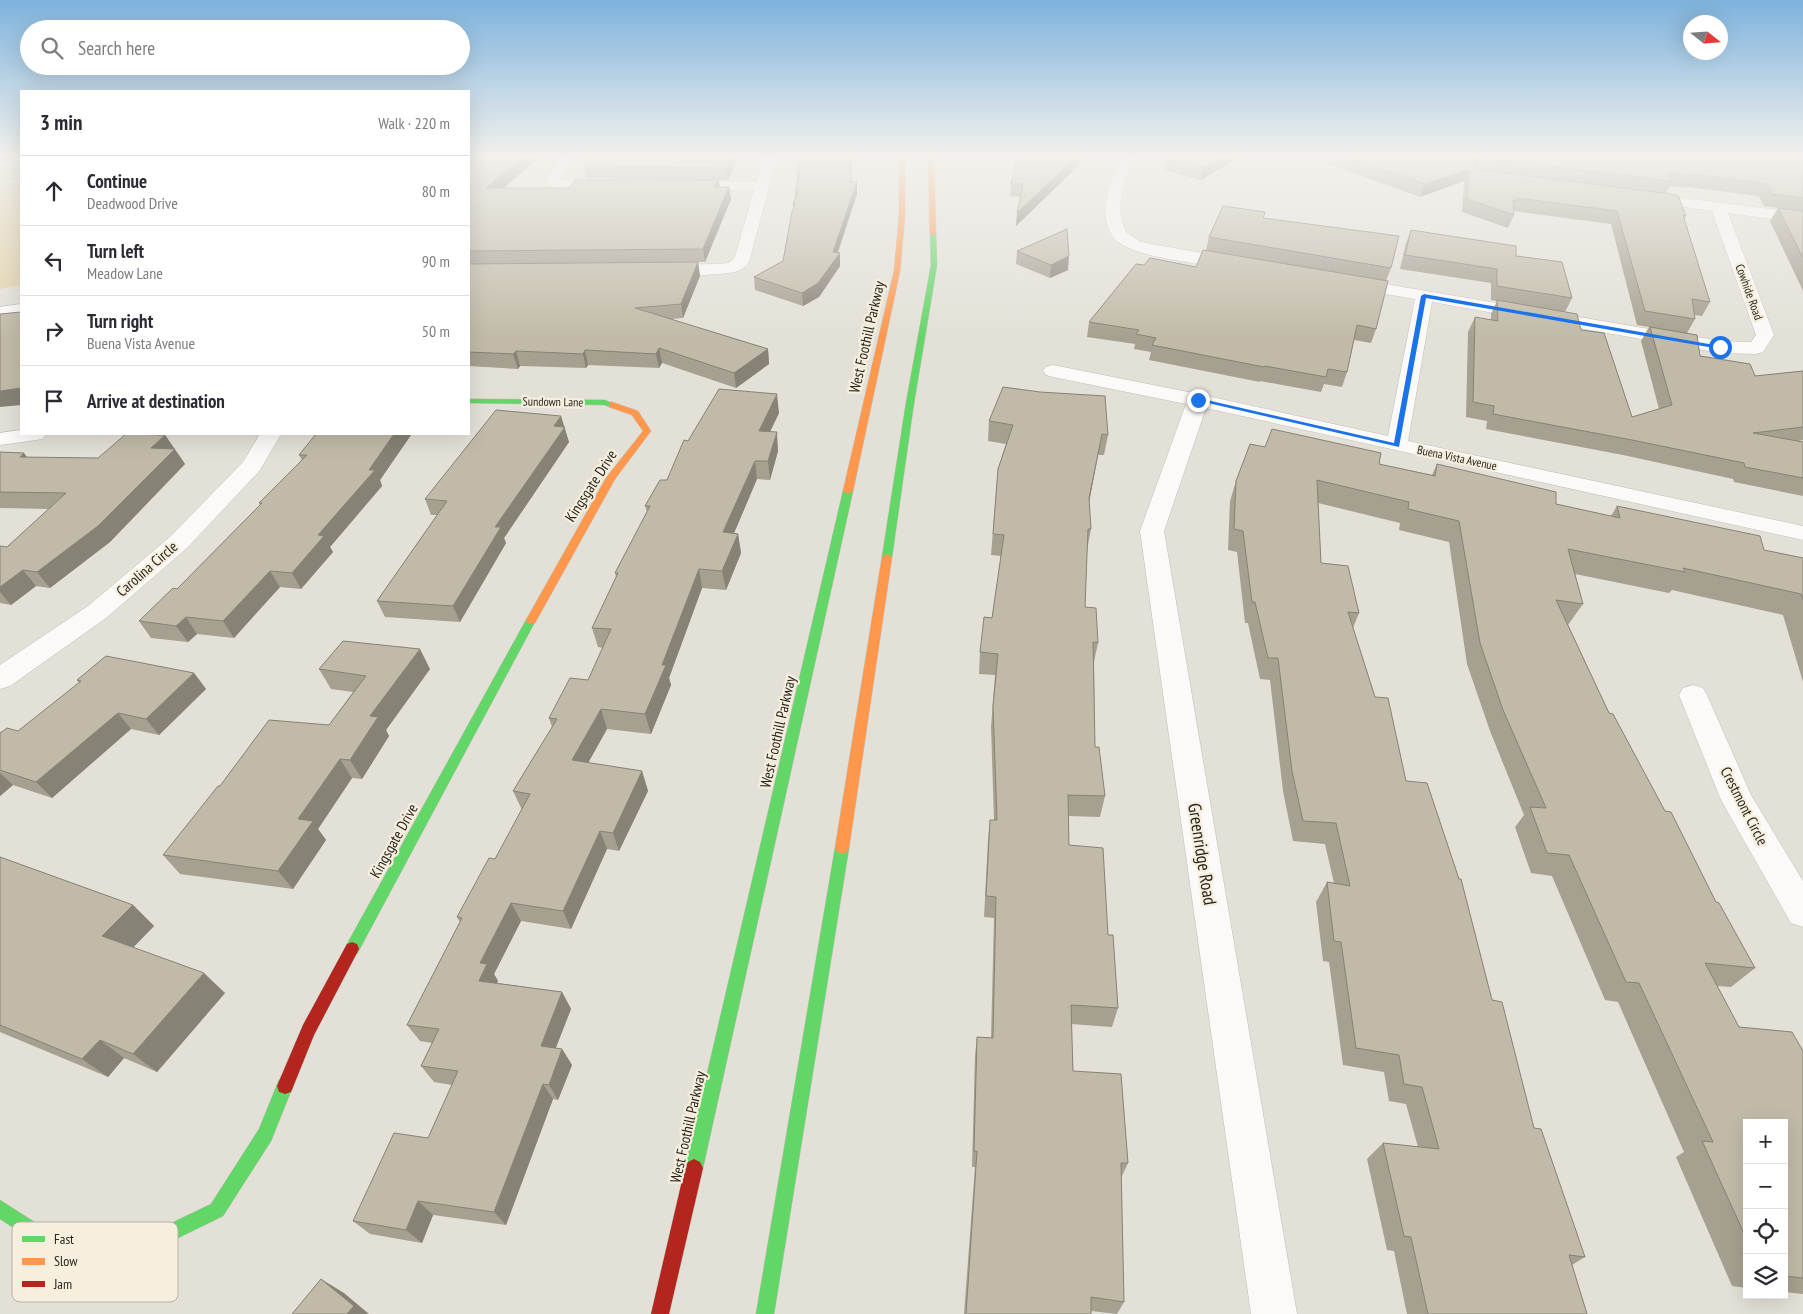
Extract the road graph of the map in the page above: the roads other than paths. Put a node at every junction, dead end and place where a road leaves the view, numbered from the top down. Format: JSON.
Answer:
{"nodes":[{"id":1,"x":754,"y":215,"type":"edge"},
{"id":2,"x":902,"y":215,"type":"edge"},
{"id":3,"x":933,"y":215,"type":"edge"},
{"id":4,"x":1114,"y":215,"type":"edge"},
{"id":5,"x":1721,"y":215,"type":"edge"},
{"id":6,"x":1782,"y":215,"type":"edge"},
{"id":7,"x":1803,"y":218,"type":"edge"},
{"id":8,"x":1249,"y":266,"type":"edge"},
{"id":9,"x":643,"y":270,"type":"edge"},
{"id":10,"x":1336,"y":281,"type":"edge"},
{"id":11,"x":1424,"y":296,"type":"junction"},
{"id":12,"x":20,"y":309,"type":"edge"},
{"id":13,"x":0,"y":312,"type":"edge"},
{"id":14,"x":1053,"y":371,"type":"dead end"},
{"id":15,"x":1198,"y":400,"type":"junction"},
{"id":16,"x":470,"y":401,"type":"edge"},
{"id":17,"x":635,"y":413,"type":"joint"},
{"id":18,"x":28,"y":435,"type":"edge"},
{"id":19,"x":269,"y":435,"type":"edge"},
{"id":20,"x":0,"y":439,"type":"edge"},
{"id":21,"x":1397,"y":446,"type":"junction"},
{"id":22,"x":1803,"y":533,"type":"edge"},
{"id":23,"x":0,"y":679,"type":"edge"},
{"id":24,"x":1693,"y":695,"type":"dead end"},
{"id":25,"x":1803,"y":912,"type":"edge"},
{"id":26,"x":0,"y":1209,"type":"edge"},
{"id":27,"x":19,"y":1222,"type":"edge"},
{"id":28,"x":178,"y":1229,"type":"edge"},
{"id":29,"x":660,"y":1314,"type":"edge"},
{"id":30,"x":765,"y":1314,"type":"edge"},
{"id":31,"x":1274,"y":1314,"type":"edge"}],
"edges":[{"from":1,"to":9,"type":"street"},
{"from":2,"to":29,"type":"main road","name":"West Foothill Parkway"},
{"from":3,"to":30,"type":"main road"},
{"from":4,"to":8,"type":"street"},
{"from":5,"to":11,"type":"street","name":"Cowhide Road"},
{"from":6,"to":7,"type":"street"},
{"from":10,"to":11,"type":"street"},
{"from":11,"to":21,"type":"street"},
{"from":12,"to":13,"type":"street"},
{"from":14,"to":15,"type":"street","name":"Buena Vista Avenue"},
{"from":15,"to":21,"type":"street","name":"Buena Vista Avenue"},
{"from":15,"to":31,"type":"street","name":"Greenridge Road"},
{"from":16,"to":17,"type":"main road","name":"Sundown Lane"},
{"from":17,"to":28,"type":"main road","name":"Kingsgate Drive"},
{"from":18,"to":20,"type":"street"},
{"from":19,"to":23,"type":"street","name":"Carolina Circle"},
{"from":21,"to":22,"type":"street","name":"Buena Vista Avenue"},
{"from":24,"to":25,"type":"street","name":"Crestmont Circle"},
{"from":26,"to":27,"type":"main road","name":"Kingsgate Drive"}]}
